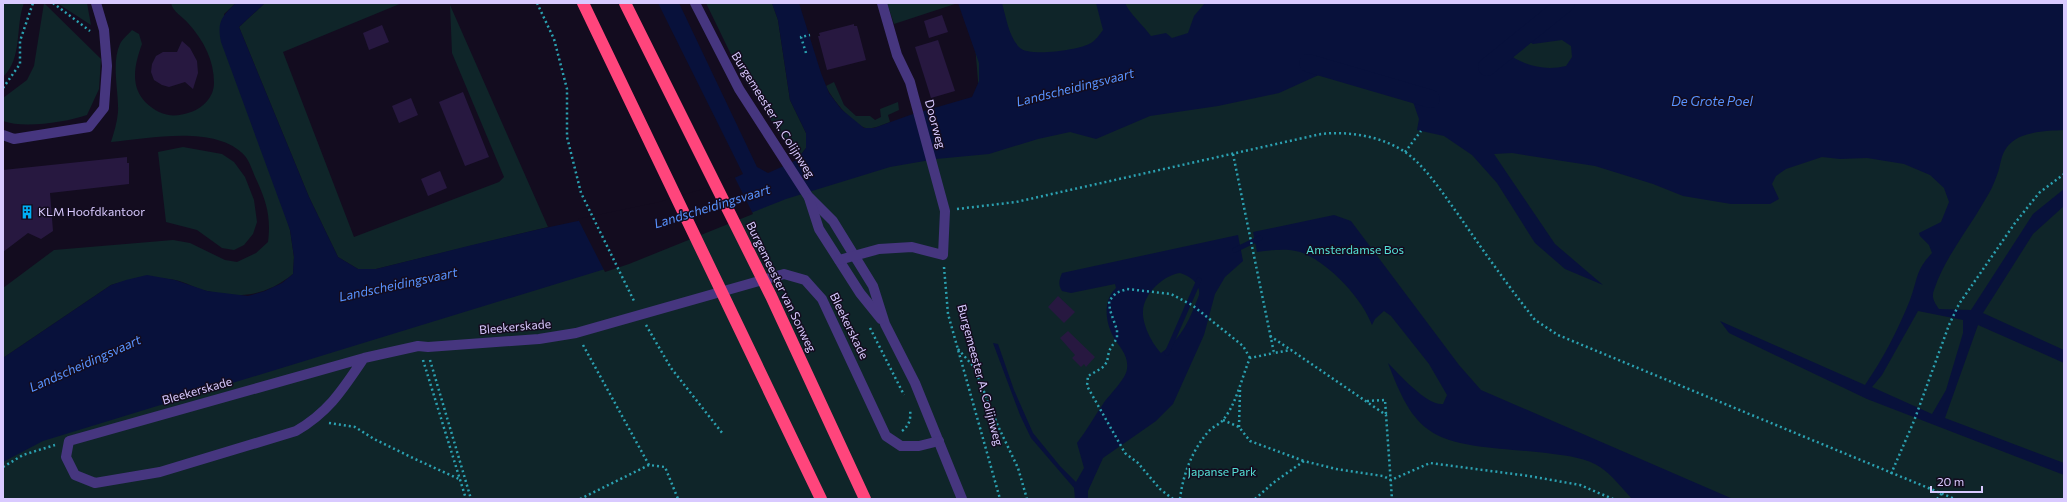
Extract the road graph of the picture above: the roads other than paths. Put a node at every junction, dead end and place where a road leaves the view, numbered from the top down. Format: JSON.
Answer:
{"nodes":[{"id":1,"x":96,"y":3,"type":"edge"},
{"id":2,"x":583,"y":3,"type":"edge"},
{"id":3,"x":625,"y":3,"type":"edge"},
{"id":4,"x":695,"y":3,"type":"edge"},
{"id":5,"x":882,"y":3,"type":"edge"},
{"id":6,"x":3,"y":135,"type":"edge"},
{"id":7,"x":808,"y":196,"type":"junction"},
{"id":8,"x":856,"y":255,"type":"junction"},
{"id":9,"x":839,"y":260,"type":"junction"},
{"id":10,"x":884,"y":324,"type":"junction"},
{"id":11,"x":364,"y":358,"type":"junction"},
{"id":12,"x":939,"y":441,"type":"junction"},
{"id":13,"x":821,"y":499,"type":"edge"},
{"id":14,"x":865,"y":499,"type":"edge"},
{"id":15,"x":962,"y":499,"type":"edge"}],
"edges":[{"from":1,"to":6,"type":"street"},
{"from":2,"to":13,"type":"highway"},
{"from":3,"to":14,"type":"highway","name":"Burgemeester van Sonweg"},
{"from":4,"to":7,"type":"street","name":"Burgemeester A. Colijnweg"},
{"from":5,"to":8,"type":"street","name":"Doorweg"},
{"from":7,"to":8,"type":"street","name":"Burgemeester A. Colijnweg"},
{"from":7,"to":9,"type":"street","name":"Burgemeester A. Colijnweg"},
{"from":8,"to":9,"type":"street"},
{"from":8,"to":10,"type":"street","name":"Burgemeester A. Colijnweg"},
{"from":9,"to":10,"type":"street","name":"Burgemeester A. Colijnweg"},
{"from":10,"to":12,"type":"street","name":"Burgemeester A. Colijnweg"},
{"from":11,"to":11,"type":"street","name":"Bleekerskade"},
{"from":11,"to":12,"type":"street","name":"Bleekerskade"},
{"from":12,"to":15,"type":"street","name":"Burgemeester A. Colijnweg"}]}
